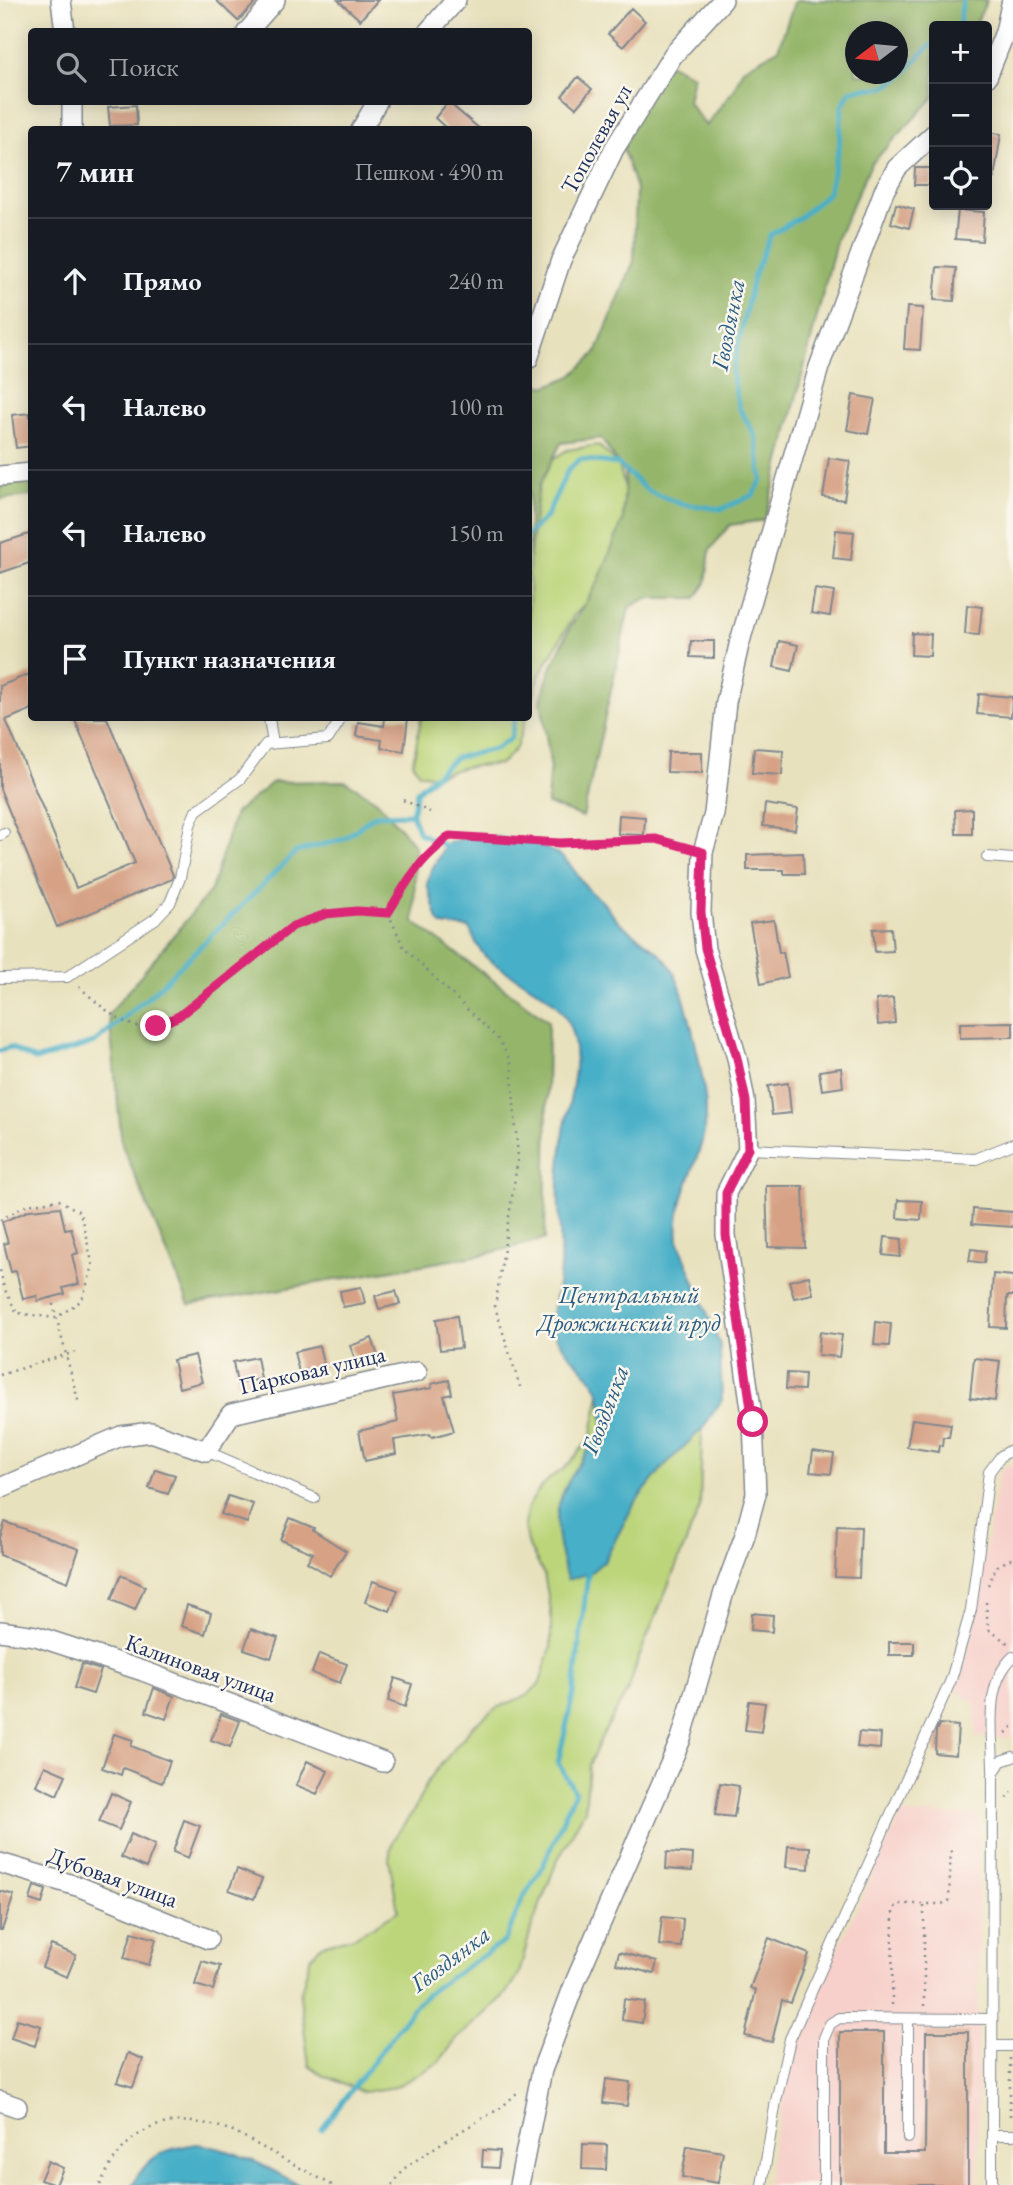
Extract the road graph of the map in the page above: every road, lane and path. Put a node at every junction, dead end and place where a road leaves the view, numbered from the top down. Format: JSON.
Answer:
{"nodes":[{"id":1,"x":61,"y":0,"type":"edge"},
{"id":2,"x":275,"y":0,"type":"edge"},
{"id":3,"x":456,"y":0,"type":"edge"},
{"id":4,"x":723,"y":0,"type":"edge"},
{"id":5,"x":1012,"y":0,"type":"edge"},
{"id":6,"x":64,"y":28,"type":"edge"},
{"id":7,"x":250,"y":28,"type":"edge"},
{"id":8,"x":432,"y":28,"type":"edge"},
{"id":9,"x":992,"y":64,"type":"edge"},
{"id":10,"x":72,"y":105,"type":"edge"},
{"id":11,"x":375,"y":105,"type":"edge"},
{"id":12,"x":72,"y":126,"type":"edge"},
{"id":13,"x":363,"y":126,"type":"edge"},
{"id":14,"x":929,"y":139,"type":"edge"},
{"id":15,"x":532,"y":347,"type":"edge"},
{"id":16,"x":28,"y":473,"type":"edge"},
{"id":17,"x":0,"y":476,"type":"edge"},
{"id":18,"x":269,"y":721,"type":"edge"},
{"id":19,"x":339,"y":721,"type":"edge"},
{"id":20,"x":273,"y":744,"type":"junction"},
{"id":21,"x":403,"y":800,"type":"dead end"},
{"id":22,"x":430,"y":812,"type":"dead end"},
{"id":23,"x":703,"y":852,"type":"junction"},
{"id":24,"x":987,"y":857,"type":"dead end"},
{"id":25,"x":1013,"y":859,"type":"edge"},
{"id":26,"x":388,"y":913,"type":"junction"},
{"id":27,"x":67,"y":977,"type":"junction"},
{"id":28,"x":0,"y":978,"type":"edge"},
{"id":29,"x":1013,"y":1144,"type":"edge"},
{"id":30,"x":748,"y":1149,"type":"junction"},
{"id":31,"x":0,"y":1220,"type":"edge"},
{"id":32,"x":0,"y":1270,"type":"edge"},
{"id":33,"x":2,"y":1288,"type":"edge"},
{"id":34,"x":51,"y":1297,"type":"dead end"},
{"id":35,"x":56,"y":1318,"type":"junction"},
{"id":36,"x":75,"y":1352,"type":"dead end"},
{"id":37,"x":65,"y":1356,"type":"junction"},
{"id":38,"x":417,"y":1372,"type":"dead end"},
{"id":39,"x":0,"y":1375,"type":"edge"},
{"id":40,"x":520,"y":1387,"type":"dead end"},
{"id":41,"x":79,"y":1404,"type":"dead end"},
{"id":42,"x":1013,"y":1449,"type":"edge"},
{"id":43,"x":206,"y":1451,"type":"junction"},
{"id":44,"x":0,"y":1488,"type":"edge"},
{"id":45,"x":314,"y":1498,"type":"dead end"},
{"id":46,"x":1013,"y":1558,"type":"edge"},
{"id":47,"x":987,"y":1593,"type":"dead end"},
{"id":48,"x":986,"y":1598,"type":"dead end"},
{"id":49,"x":0,"y":1631,"type":"edge"},
{"id":50,"x":1013,"y":1647,"type":"edge"},
{"id":51,"x":1013,"y":1657,"type":"edge"},
{"id":52,"x":1013,"y":1726,"type":"edge"},
{"id":53,"x":1006,"y":1738,"type":"dead end"},
{"id":54,"x":1013,"y":1757,"type":"edge"},
{"id":55,"x":383,"y":1762,"type":"dead end"},
{"id":56,"x":993,"y":1774,"type":"junction"},
{"id":57,"x":951,"y":1847,"type":"dead end"},
{"id":58,"x":0,"y":1863,"type":"edge"},
{"id":59,"x":924,"y":1904,"type":"junction"},
{"id":60,"x":208,"y":1939,"type":"dead end"},
{"id":61,"x":892,"y":2018,"type":"junction"},
{"id":62,"x":908,"y":2018,"type":"junction"},
{"id":63,"x":924,"y":2019,"type":"junction"},
{"id":64,"x":992,"y":2019,"type":"junction"},
{"id":65,"x":992,"y":2046,"type":"junction"},
{"id":66,"x":1011,"y":2046,"type":"edge"},
{"id":67,"x":542,"y":2070,"type":"junction"},
{"id":68,"x":1012,"y":2088,"type":"edge"},
{"id":69,"x":992,"y":2135,"type":"junction"},
{"id":70,"x":1012,"y":2135,"type":"edge"},
{"id":71,"x":908,"y":2138,"type":"dead end"},
{"id":72,"x":100,"y":2185,"type":"edge"},
{"id":73,"x":332,"y":2185,"type":"edge"},
{"id":74,"x":392,"y":2185,"type":"edge"},
{"id":75,"x":519,"y":2185,"type":"edge"},
{"id":76,"x":762,"y":2185,"type":"edge"},
{"id":77,"x":824,"y":2185,"type":"edge"},
{"id":78,"x":992,"y":2185,"type":"edge"}],
"edges":[{"from":1,"to":6,"type":"street"},
{"from":2,"to":7,"type":"street"},
{"from":3,"to":8,"type":"street"},
{"from":4,"to":15,"type":"street","name":"Тополевая ул"},
{"from":5,"to":9,"type":"street"},
{"from":10,"to":12,"type":"street"},
{"from":11,"to":13,"type":"street"},
{"from":14,"to":23,"type":"street"},
{"from":16,"to":17,"type":"street"},
{"from":18,"to":20,"type":"lane"},
{"from":19,"to":20,"type":"lane"},
{"from":20,"to":27,"type":"lane"},
{"from":21,"to":22,"type":"path"},
{"from":23,"to":26,"type":"path"},
{"from":23,"to":30,"type":"street"},
{"from":24,"to":25,"type":"lane"},
{"from":26,"to":27,"type":"path"},
{"from":26,"to":40,"type":"path"},
{"from":27,"to":28,"type":"lane"},
{"from":29,"to":30,"type":"lane"},
{"from":30,"to":67,"type":"street"},
{"from":31,"to":35,"type":"path"},
{"from":32,"to":33,"type":"path"},
{"from":33,"to":35,"type":"path"},
{"from":34,"to":35,"type":"path"},
{"from":35,"to":37,"type":"path"},
{"from":36,"to":37,"type":"path"},
{"from":37,"to":39,"type":"path"},
{"from":37,"to":41,"type":"path"},
{"from":38,"to":43,"type":"street","name":"Парковая улица"},
{"from":42,"to":76,"type":"lane"},
{"from":43,"to":44,"type":"street"},
{"from":43,"to":45,"type":"lane"},
{"from":46,"to":47,"type":"path"},
{"from":48,"to":50,"type":"path"},
{"from":49,"to":55,"type":"street","name":"Калиновая улица"},
{"from":51,"to":56,"type":"lane"},
{"from":52,"to":53,"type":"path"},
{"from":54,"to":56,"type":"lane"},
{"from":56,"to":64,"type":"lane"},
{"from":57,"to":59,"type":"path"},
{"from":58,"to":60,"type":"street","name":"Дубовая улица"},
{"from":59,"to":61,"type":"path"},
{"from":59,"to":63,"type":"path"},
{"from":61,"to":62,"type":"lane"},
{"from":61,"to":77,"type":"lane"},
{"from":62,"to":63,"type":"lane"},
{"from":62,"to":71,"type":"lane"},
{"from":63,"to":64,"type":"lane"},
{"from":64,"to":65,"type":"lane"},
{"from":65,"to":66,"type":"lane"},
{"from":65,"to":69,"type":"lane"},
{"from":66,"to":68,"type":"path"},
{"from":67,"to":74,"type":"path"},
{"from":67,"to":75,"type":"street"},
{"from":68,"to":70,"type":"path"},
{"from":69,"to":70,"type":"lane"},
{"from":69,"to":78,"type":"lane"},
{"from":72,"to":73,"type":"path"}]}
